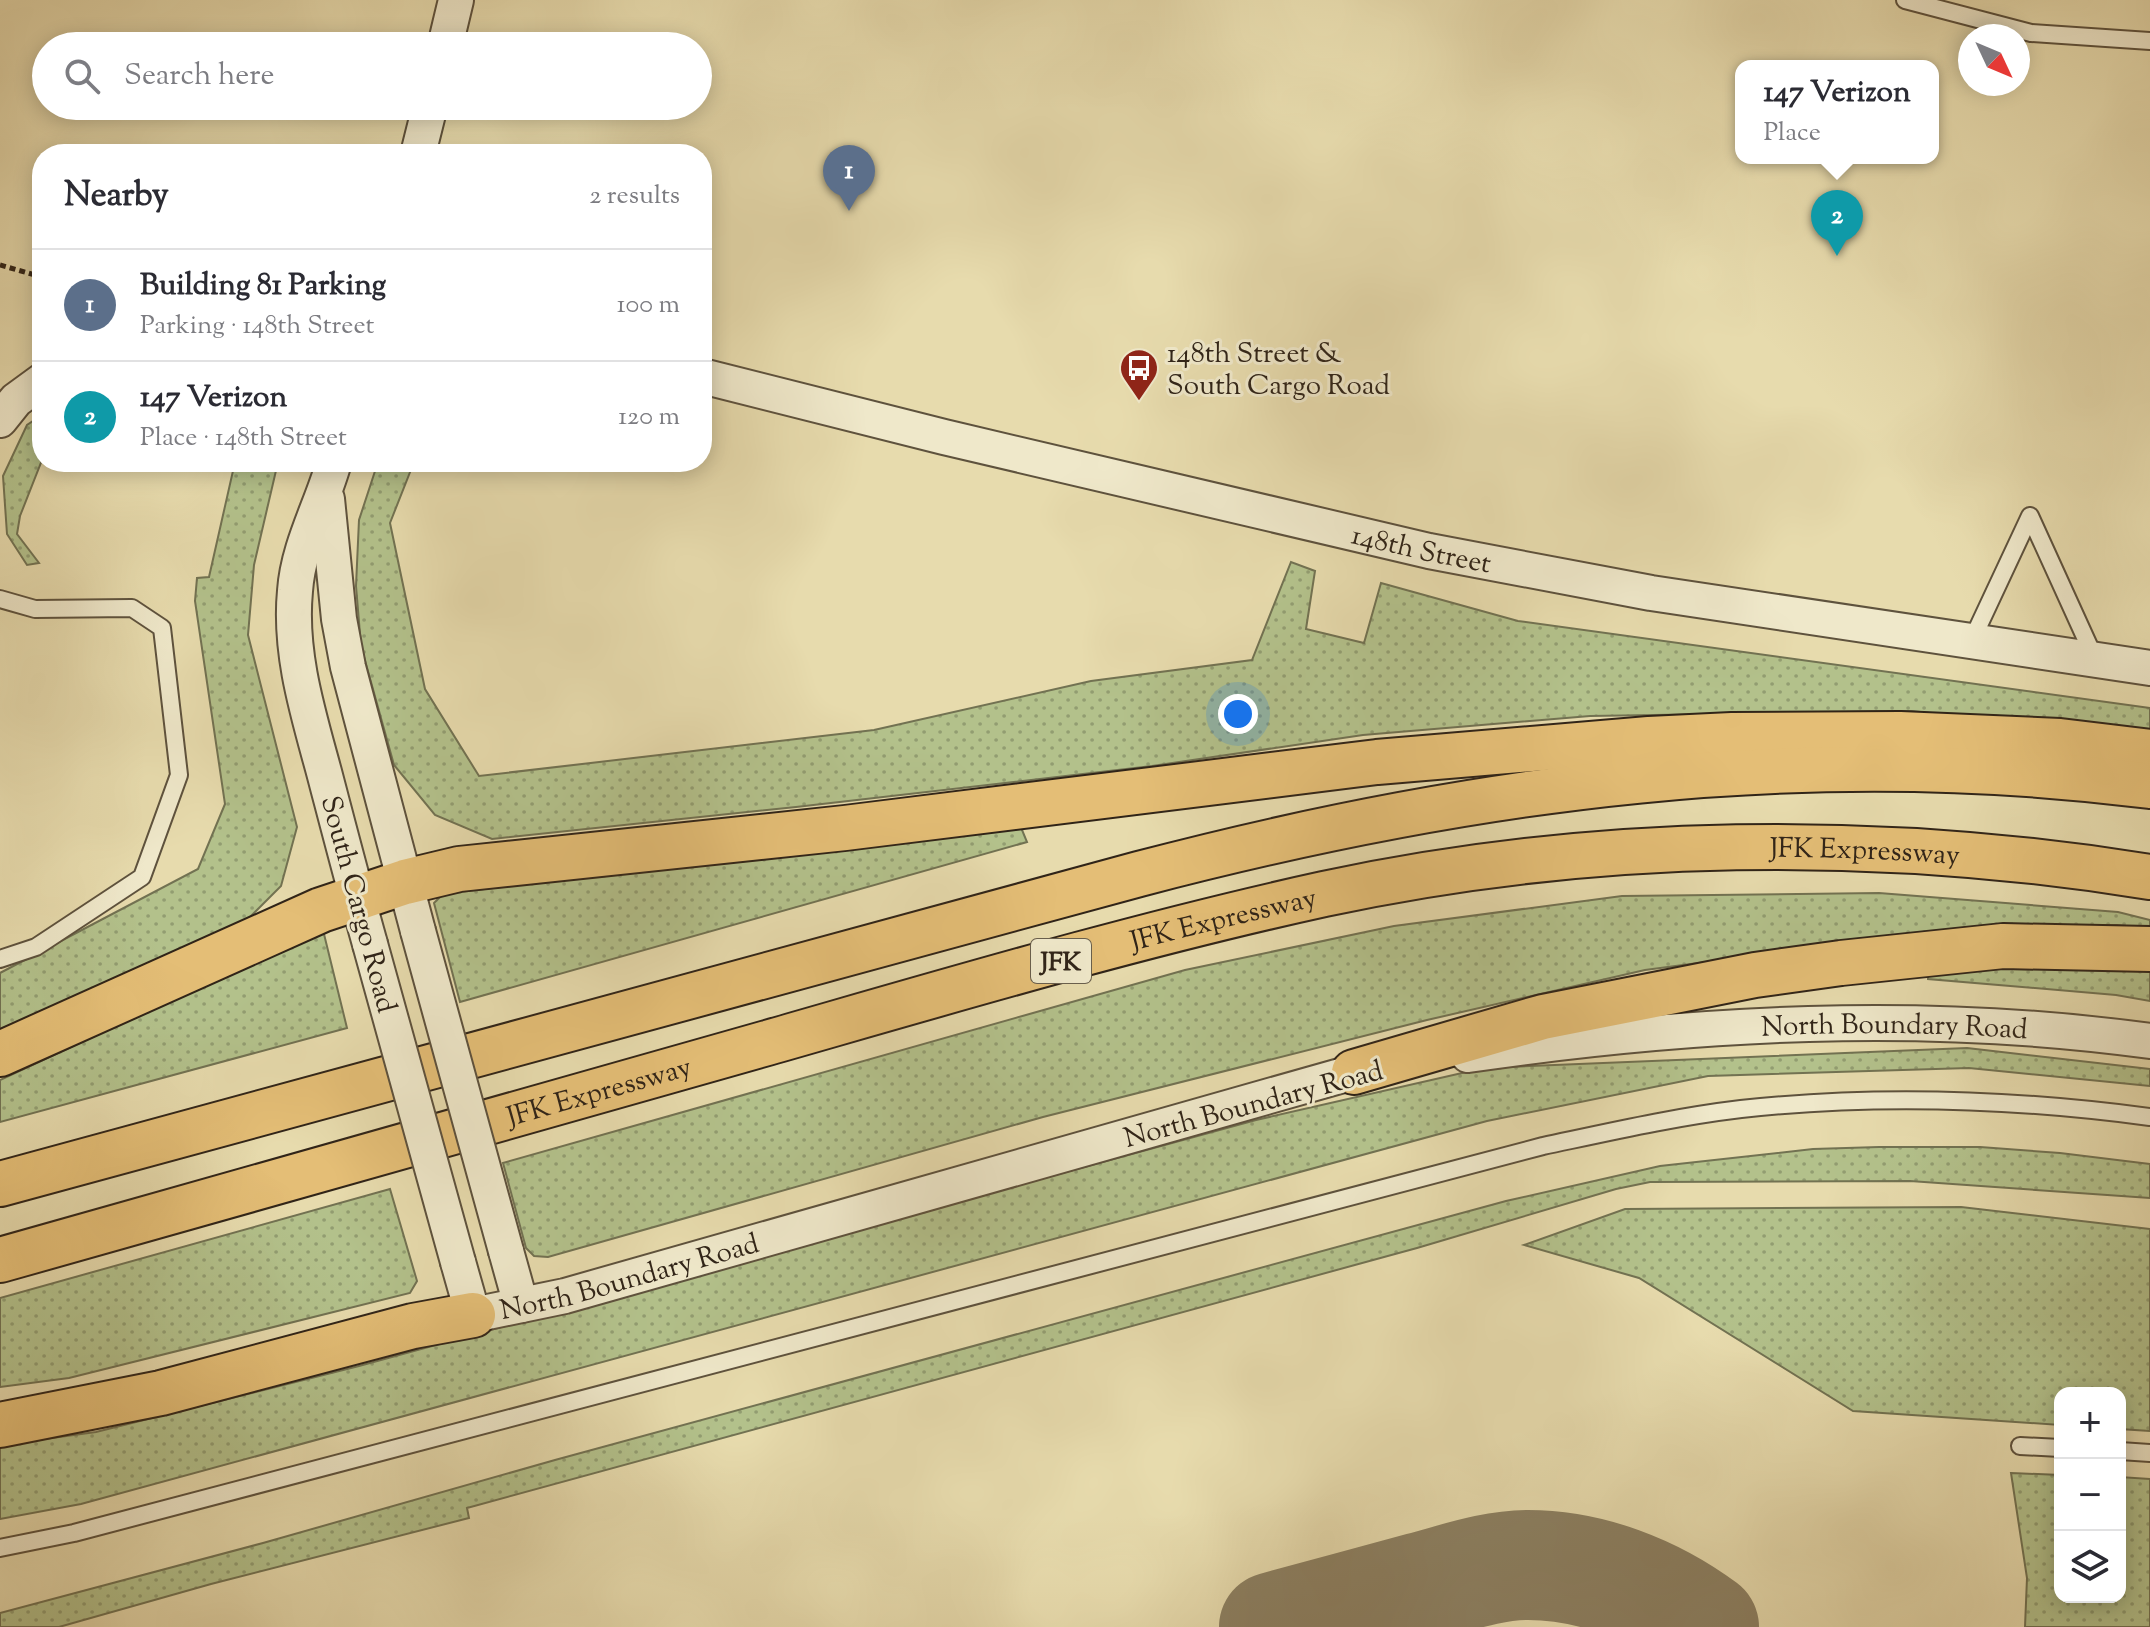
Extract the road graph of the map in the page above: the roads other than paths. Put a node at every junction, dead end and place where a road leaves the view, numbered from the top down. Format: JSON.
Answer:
{"nodes":[{"id":1,"x":456,"y":0,"type":"edge"},
{"id":2,"x":1905,"y":0,"type":"edge"},
{"id":3,"x":448,"y":32,"type":"edge"},
{"id":4,"x":2150,"y":41,"type":"edge"},
{"id":5,"x":426,"y":120,"type":"edge"},
{"id":6,"x":420,"y":144,"type":"edge"},
{"id":7,"x":712,"y":379,"type":"edge"},
{"id":8,"x":32,"y":388,"type":"edge"},
{"id":9,"x":0,"y":420,"type":"edge"},
{"id":10,"x":330,"y":476,"type":"edge"},
{"id":11,"x":0,"y":599,"type":"edge"},
{"id":12,"x":1972,"y":640,"type":"junction"},
{"id":13,"x":2096,"y":660,"type":"junction"},
{"id":14,"x":2150,"y":668,"type":"edge"},
{"id":15,"x":2150,"y":752,"type":"edge"},
{"id":16,"x":2150,"y":786,"type":"edge"},
{"id":17,"x":2150,"y":877,"type":"edge"},
{"id":18,"x":405,"y":882,"type":"junction"},
{"id":19,"x":358,"y":898,"type":"junction"},
{"id":20,"x":2150,"y":949,"type":"edge"},
{"id":21,"x":0,"y":959,"type":"edge"},
{"id":22,"x":2150,"y":1041,"type":"edge"},
{"id":23,"x":0,"y":1054,"type":"edge"},
{"id":24,"x":1354,"y":1072,"type":"junction"},
{"id":25,"x":2150,"y":1117,"type":"edge"},
{"id":26,"x":0,"y":1184,"type":"edge"},
{"id":27,"x":0,"y":1260,"type":"edge"},
{"id":28,"x":521,"y":1305,"type":"junction"},
{"id":29,"x":473,"y":1315,"type":"junction"},
{"id":30,"x":0,"y":1425,"type":"edge"},
{"id":31,"x":2020,"y":1446,"type":"dead end"},
{"id":32,"x":2054,"y":1448,"type":"edge"},
{"id":33,"x":2126,"y":1451,"type":"edge"},
{"id":34,"x":2150,"y":1453,"type":"edge"},
{"id":35,"x":0,"y":1548,"type":"edge"}],
"edges":[{"from":1,"to":3,"type":"street"},
{"from":2,"to":4,"type":"lane"},
{"from":5,"to":6,"type":"street"},
{"from":7,"to":12,"type":"street","name":"148th Street"},
{"from":8,"to":9,"type":"street"},
{"from":10,"to":18,"type":"street","name":"South Cargo Road"},
{"from":10,"to":19,"type":"street","name":"South Cargo Road"},
{"from":11,"to":21,"type":"lane"},
{"from":12,"to":13,"type":"street","name":"148th Street"},
{"from":12,"to":13,"type":"lane"},
{"from":13,"to":14,"type":"street","name":"148th Street"},
{"from":15,"to":18,"type":"highway"},
{"from":16,"to":26,"type":"highway","number":"JFK"},
{"from":17,"to":27,"type":"highway","name":"JFK Expressway","number":"JFK"},
{"from":18,"to":19,"type":"highway"},
{"from":18,"to":28,"type":"street","name":"South Cargo Road","bridge":true},
{"from":19,"to":23,"type":"highway"},
{"from":19,"to":29,"type":"street","name":"South Cargo Road","bridge":true},
{"from":20,"to":24,"type":"highway"},
{"from":22,"to":24,"type":"street","name":"North Boundary Road"},
{"from":24,"to":28,"type":"street","name":"North Boundary Road"},
{"from":25,"to":35,"type":"lane"},
{"from":28,"to":29,"type":"street","name":"North Boundary Road"},
{"from":29,"to":30,"type":"highway"},
{"from":31,"to":32,"type":"lane"},
{"from":33,"to":34,"type":"lane"}]}
